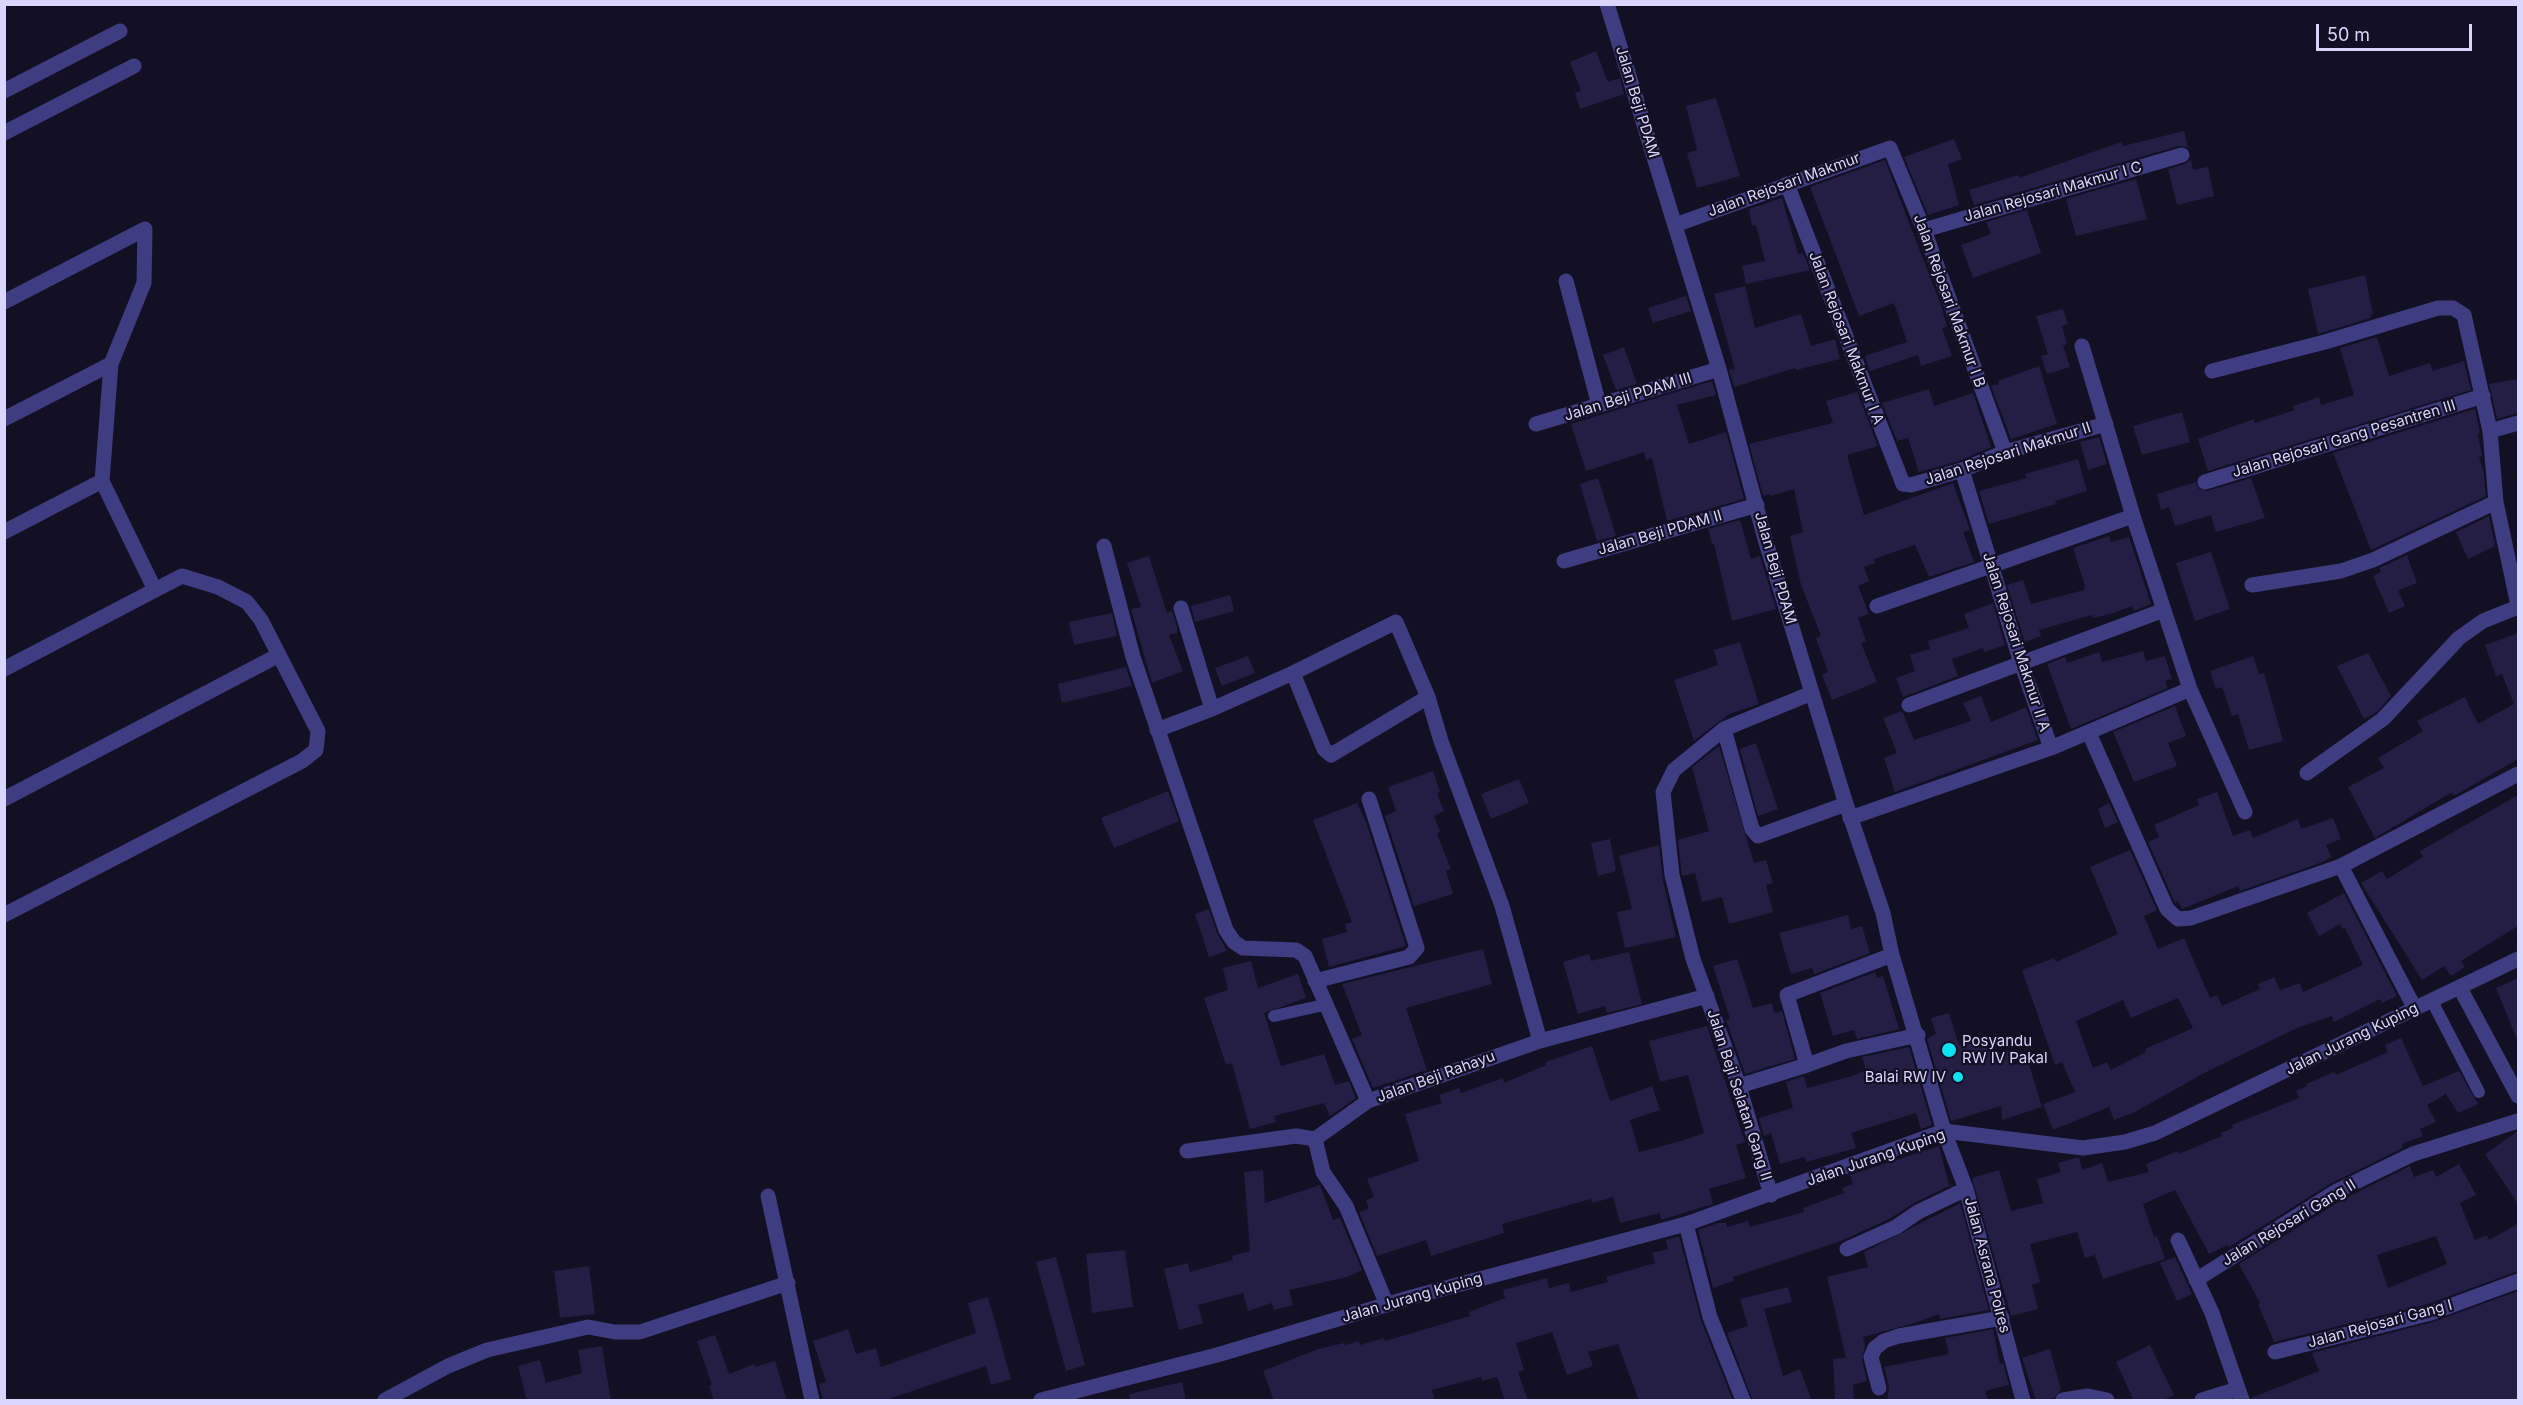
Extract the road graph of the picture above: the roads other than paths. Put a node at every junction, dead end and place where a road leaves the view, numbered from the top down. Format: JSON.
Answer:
{"nodes":[{"id":1,"x":1607,"y":4,"type":"edge"},
{"id":2,"x":120,"y":31,"type":"dead end"},
{"id":3,"x":134,"y":66,"type":"dead end"},
{"id":4,"x":4,"y":92,"type":"edge"},
{"id":5,"x":4,"y":133,"type":"edge"},
{"id":6,"x":1893,"y":150,"type":"joint"},
{"id":7,"x":2182,"y":154,"type":"dead end"},
{"id":8,"x":1787,"y":184,"type":"junction"},
{"id":9,"x":1674,"y":225,"type":"junction"},
{"id":10,"x":1924,"y":230,"type":"junction"},
{"id":11,"x":1566,"y":281,"type":"dead end"},
{"id":12,"x":4,"y":302,"type":"edge"},
{"id":13,"x":2082,"y":346,"type":"dead end"},
{"id":14,"x":111,"y":364,"type":"junction"},
{"id":15,"x":1719,"y":369,"type":"junction"},
{"id":16,"x":2212,"y":371,"type":"dead end"},
{"id":17,"x":2483,"y":396,"type":"junction"},
{"id":18,"x":1599,"y":405,"type":"junction"},
{"id":19,"x":4,"y":419,"type":"edge"},
{"id":20,"x":2518,"y":423,"type":"edge"},
{"id":21,"x":1536,"y":424,"type":"dead end"},
{"id":22,"x":2106,"y":424,"type":"junction"},
{"id":23,"x":2490,"y":431,"type":"junction"},
{"id":24,"x":2005,"y":452,"type":"junction"},
{"id":25,"x":1962,"y":470,"type":"junction"},
{"id":26,"x":102,"y":481,"type":"junction"},
{"id":27,"x":2205,"y":482,"type":"dead end"},
{"id":28,"x":1911,"y":485,"type":"joint"},
{"id":29,"x":2496,"y":502,"type":"junction"},
{"id":30,"x":1757,"y":505,"type":"junction"},
{"id":31,"x":2133,"y":516,"type":"junction"},
{"id":32,"x":4,"y":532,"type":"edge"},
{"id":33,"x":1104,"y":546,"type":"dead end"},
{"id":34,"x":1564,"y":561,"type":"dead end"},
{"id":35,"x":1991,"y":567,"type":"junction"},
{"id":36,"x":2252,"y":585,"type":"dead end"},
{"id":37,"x":155,"y":590,"type":"junction"},
{"id":38,"x":1877,"y":606,"type":"dead end"},
{"id":39,"x":2518,"y":606,"type":"edge"},
{"id":40,"x":1181,"y":608,"type":"dead end"},
{"id":41,"x":2164,"y":610,"type":"junction"},
{"id":42,"x":279,"y":655,"type":"junction"},
{"id":43,"x":2021,"y":663,"type":"junction"},
{"id":44,"x":4,"y":669,"type":"edge"},
{"id":45,"x":1293,"y":673,"type":"junction"},
{"id":46,"x":2190,"y":689,"type":"junction"},
{"id":47,"x":1812,"y":693,"type":"junction"},
{"id":48,"x":1428,"y":697,"type":"junction"},
{"id":49,"x":1909,"y":705,"type":"dead end"},
{"id":50,"x":1212,"y":709,"type":"junction"},
{"id":51,"x":1724,"y":729,"type":"junction"},
{"id":52,"x":1157,"y":730,"type":"junction"},
{"id":53,"x":2089,"y":733,"type":"junction"},
{"id":54,"x":2051,"y":748,"type":"junction"},
{"id":55,"x":2307,"y":773,"type":"dead end"},
{"id":56,"x":2518,"y":774,"type":"edge"},
{"id":57,"x":4,"y":799,"type":"edge"},
{"id":58,"x":1369,"y":799,"type":"dead end"},
{"id":59,"x":1848,"y":811,"type":"junction"},
{"id":60,"x":2245,"y":812,"type":"dead end"},
{"id":61,"x":2341,"y":866,"type":"junction"},
{"id":62,"x":4,"y":915,"type":"edge"},
{"id":63,"x":1892,"y":956,"type":"junction"},
{"id":64,"x":2518,"y":960,"type":"edge"},
{"id":65,"x":1315,"y":981,"type":"junction"},
{"id":66,"x":2460,"y":988,"type":"junction"},
{"id":67,"x":1707,"y":996,"type":"junction"},
{"id":68,"x":2432,"y":1001,"type":"junction"},
{"id":69,"x":1324,"y":1005,"type":"junction"},
{"id":70,"x":2415,"y":1009,"type":"junction"},
{"id":71,"x":1274,"y":1016,"type":"dead end"},
{"id":72,"x":1918,"y":1035,"type":"junction"},
{"id":73,"x":1540,"y":1041,"type":"junction"},
{"id":74,"x":1807,"y":1065,"type":"junction"},
{"id":75,"x":1739,"y":1086,"type":"junction"},
{"id":76,"x":2479,"y":1092,"type":"dead end"},
{"id":77,"x":2518,"y":1096,"type":"edge"},
{"id":78,"x":1368,"y":1101,"type":"junction"},
{"id":79,"x":2518,"y":1121,"type":"edge"},
{"id":80,"x":1944,"y":1131,"type":"junction"},
{"id":81,"x":1315,"y":1139,"type":"junction"},
{"id":82,"x":1187,"y":1151,"type":"dead end"},
{"id":83,"x":1966,"y":1189,"type":"junction"},
{"id":84,"x":1771,"y":1195,"type":"junction"},
{"id":85,"x":768,"y":1196,"type":"dead end"},
{"id":86,"x":1686,"y":1224,"type":"junction"},
{"id":87,"x":2178,"y":1240,"type":"dead end"},
{"id":88,"x":1847,"y":1249,"type":"dead end"},
{"id":89,"x":2196,"y":1280,"type":"junction"},
{"id":90,"x":2518,"y":1281,"type":"edge"},
{"id":91,"x":788,"y":1283,"type":"junction"},
{"id":92,"x":1387,"y":1305,"type":"junction"},
{"id":93,"x":2002,"y":1318,"type":"junction"},
{"id":94,"x":2275,"y":1352,"type":"dead end"},
{"id":95,"x":1879,"y":1388,"type":"dead end"},
{"id":96,"x":2240,"y":1395,"type":"edge"},
{"id":97,"x":385,"y":1401,"type":"edge"},
{"id":98,"x":812,"y":1401,"type":"edge"},
{"id":99,"x":1041,"y":1401,"type":"edge"},
{"id":100,"x":1743,"y":1401,"type":"edge"},
{"id":101,"x":2023,"y":1401,"type":"edge"},
{"id":102,"x":2063,"y":1401,"type":"edge"},
{"id":103,"x":2107,"y":1401,"type":"edge"},
{"id":104,"x":2202,"y":1401,"type":"edge"}],
"edges":[{"from":1,"to":9,"type":"street","name":"Jalan Beji PDAM"},
{"from":2,"to":4,"type":"street"},
{"from":3,"to":5,"type":"street"},
{"from":6,"to":8,"type":"street","name":"Jalan Rejosari Makmur"},
{"from":6,"to":10,"type":"street","name":"Jalan Rejosari Makmur I B"},
{"from":7,"to":10,"type":"street","name":"Jalan Rejosari Makmur I C"},
{"from":8,"to":9,"type":"street","name":"Jalan Rejosari Makmur"},
{"from":8,"to":28,"type":"street","name":"Jalan Rejosari Makmur I A"},
{"from":9,"to":15,"type":"street","name":"Jalan Beji PDAM"},
{"from":10,"to":24,"type":"street","name":"Jalan Rejosari Makmur I B"},
{"from":11,"to":18,"type":"street"},
{"from":12,"to":14,"type":"street"},
{"from":13,"to":22,"type":"street"},
{"from":14,"to":19,"type":"street"},
{"from":14,"to":26,"type":"street"},
{"from":15,"to":18,"type":"street","name":"Jalan Beji PDAM III"},
{"from":15,"to":30,"type":"street","name":"Jalan Beji PDAM"},
{"from":16,"to":17,"type":"street"},
{"from":17,"to":23,"type":"street"},
{"from":17,"to":27,"type":"street","name":"Jalan Rejosari Gang Pesantren III"},
{"from":18,"to":21,"type":"street","name":"Jalan Beji PDAM III"},
{"from":20,"to":23,"type":"street"},
{"from":22,"to":24,"type":"street","name":"Jalan Rejosari Makmur II"},
{"from":22,"to":31,"type":"street"},
{"from":23,"to":29,"type":"street"},
{"from":24,"to":25,"type":"street","name":"Jalan Rejosari Makmur II"},
{"from":25,"to":28,"type":"street","name":"Jalan Rejosari Makmur II"},
{"from":25,"to":35,"type":"street","name":"Jalan Rejosari Makmur II A"},
{"from":26,"to":32,"type":"street"},
{"from":26,"to":37,"type":"street"},
{"from":29,"to":36,"type":"street"},
{"from":29,"to":39,"type":"street"},
{"from":30,"to":34,"type":"street","name":"Jalan Beji PDAM II"},
{"from":30,"to":47,"type":"street","name":"Jalan Beji PDAM"},
{"from":31,"to":35,"type":"street"},
{"from":31,"to":41,"type":"street"},
{"from":33,"to":52,"type":"street"},
{"from":35,"to":38,"type":"street"},
{"from":35,"to":43,"type":"street","name":"Jalan Rejosari Makmur II A"},
{"from":37,"to":42,"type":"street"},
{"from":37,"to":44,"type":"street"},
{"from":39,"to":55,"type":"street"},
{"from":40,"to":50,"type":"street"},
{"from":41,"to":43,"type":"street"},
{"from":41,"to":46,"type":"street"},
{"from":42,"to":57,"type":"street"},
{"from":42,"to":62,"type":"street"},
{"from":43,"to":49,"type":"street"},
{"from":43,"to":54,"type":"street","name":"Jalan Rejosari Makmur II A"},
{"from":45,"to":48,"type":"street"},
{"from":45,"to":48,"type":"street"},
{"from":45,"to":50,"type":"street"},
{"from":46,"to":53,"type":"street"},
{"from":46,"to":60,"type":"street"},
{"from":47,"to":51,"type":"street","name":"Jalan Beji Selatan Gang II"},
{"from":47,"to":59,"type":"street","name":"Jalan Beji PDAM"},
{"from":48,"to":73,"type":"street"},
{"from":50,"to":52,"type":"street"},
{"from":51,"to":59,"type":"street","name":"Jalan Rejosari Makmur II A"},
{"from":51,"to":67,"type":"street","name":"Jalan Beji Selatan Gang II"},
{"from":52,"to":65,"type":"street"},
{"from":53,"to":54,"type":"street"},
{"from":53,"to":61,"type":"street"},
{"from":54,"to":59,"type":"street","name":"Jalan Rejosari Makmur II A"},
{"from":56,"to":61,"type":"street"},
{"from":58,"to":65,"type":"street"},
{"from":59,"to":63,"type":"street","name":"Jalan Beji PDAM"},
{"from":61,"to":70,"type":"street"},
{"from":63,"to":72,"type":"street","name":"Jalan Beji PDAM"},
{"from":63,"to":74,"type":"street"},
{"from":64,"to":66,"type":"street","name":"Jalan Jurang Kuping"},
{"from":65,"to":69,"type":"street"},
{"from":66,"to":68,"type":"street","name":"Jalan Jurang Kuping"},
{"from":66,"to":77,"type":"street"},
{"from":67,"to":73,"type":"street","name":"Jalan Beji Rahayu"},
{"from":67,"to":75,"type":"street","name":"Jalan Beji Selatan Gang II"},
{"from":68,"to":70,"type":"street","name":"Jalan Jurang Kuping"},
{"from":68,"to":76,"type":"lane"},
{"from":69,"to":71,"type":"lane"},
{"from":69,"to":78,"type":"street"},
{"from":70,"to":80,"type":"street","name":"Jalan Jurang Kuping"},
{"from":72,"to":74,"type":"street"},
{"from":72,"to":80,"type":"street","name":"Jalan Beji PDAM"},
{"from":73,"to":78,"type":"street","name":"Jalan Beji Rahayu"},
{"from":74,"to":75,"type":"street"},
{"from":75,"to":84,"type":"street","name":"Jalan Beji Selatan Gang II"},
{"from":78,"to":81,"type":"street","name":"Jalan Beji Rahayu"},
{"from":79,"to":89,"type":"street","name":"Jalan Rejosari Gang II"},
{"from":80,"to":83,"type":"street","name":"Jalan Asrana Polres"},
{"from":80,"to":84,"type":"street","name":"Jalan Jurang Kuping"},
{"from":81,"to":82,"type":"street"},
{"from":81,"to":92,"type":"street"},
{"from":83,"to":88,"type":"street"},
{"from":83,"to":93,"type":"street","name":"Jalan Asrana Polres"},
{"from":84,"to":86,"type":"street","name":"Jalan Jurang Kuping"},
{"from":85,"to":91,"type":"street"},
{"from":86,"to":92,"type":"street","name":"Jalan Jurang Kuping"},
{"from":86,"to":100,"type":"street"},
{"from":87,"to":89,"type":"street"},
{"from":89,"to":96,"type":"street"},
{"from":90,"to":94,"type":"street","name":"Jalan Rejosari Gang I"},
{"from":91,"to":97,"type":"street"},
{"from":91,"to":98,"type":"street"},
{"from":92,"to":99,"type":"street","name":"Jalan Jurang Kuping"},
{"from":93,"to":95,"type":"street"},
{"from":93,"to":101,"type":"street","name":"Jalan Asrana Polres"},
{"from":96,"to":104,"type":"street"},
{"from":102,"to":103,"type":"street"}]}
